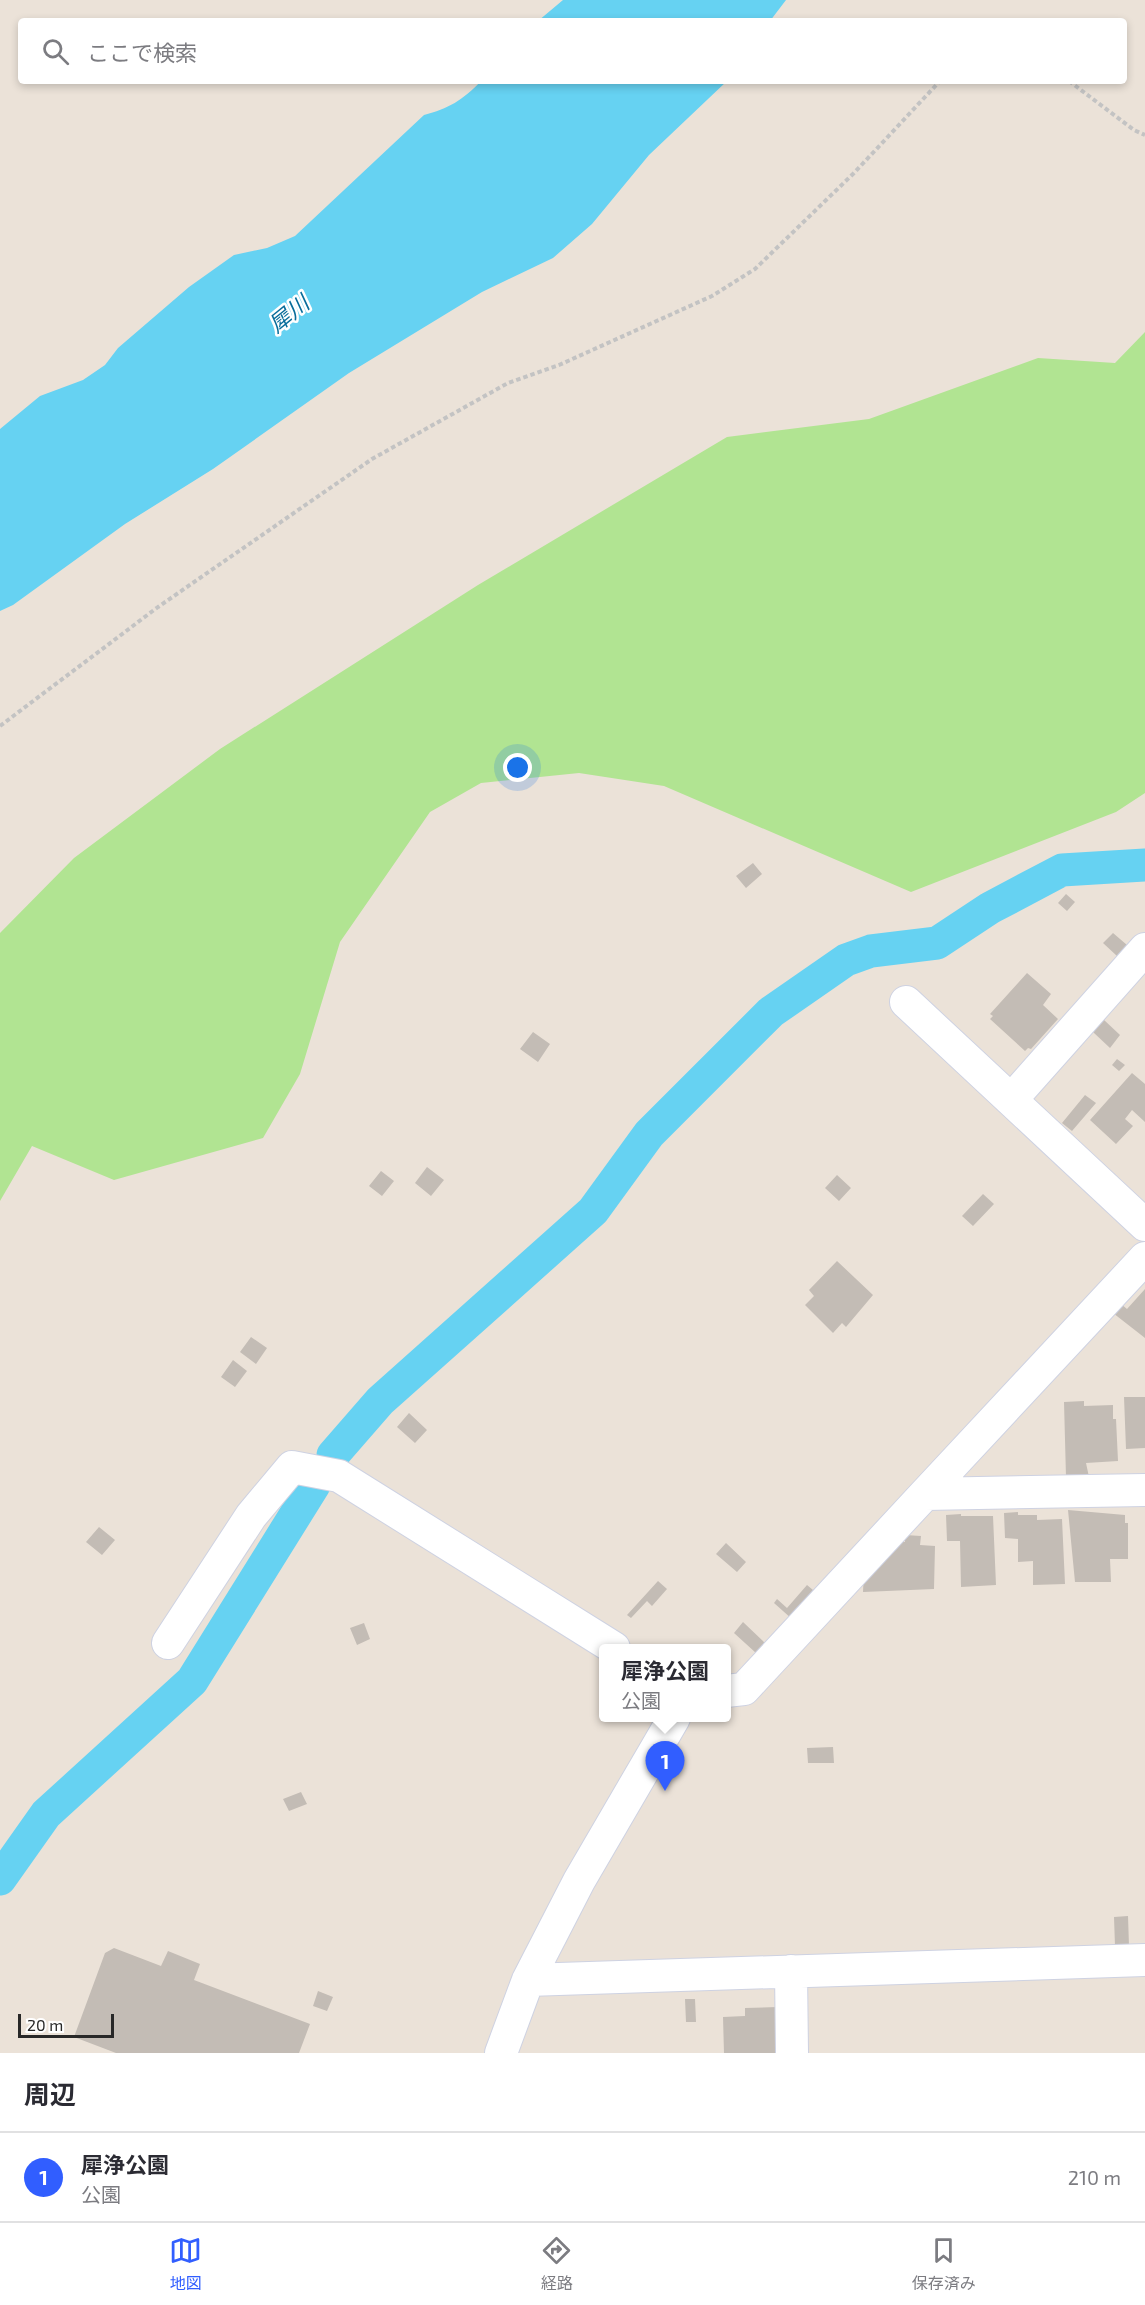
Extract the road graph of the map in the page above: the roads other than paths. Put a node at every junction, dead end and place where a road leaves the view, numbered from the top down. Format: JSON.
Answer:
{"nodes":[{"id":1,"x":1145,"y":949,"type":"edge"},
{"id":2,"x":906,"y":1002,"type":"dead end"},
{"id":3,"x":1011,"y":1100,"type":"junction"},
{"id":4,"x":1145,"y":1226,"type":"edge"},
{"id":5,"x":1145,"y":1258,"type":"edge"},
{"id":6,"x":1145,"y":1490,"type":"edge"},
{"id":7,"x":925,"y":1494,"type":"junction"},
{"id":8,"x":168,"y":1643,"type":"dead end"},
{"id":9,"x":609,"y":1644,"type":"edge"},
{"id":10,"x":731,"y":1691,"type":"edge"},
{"id":11,"x":672,"y":1722,"type":"edge"},
{"id":12,"x":1145,"y":1960,"type":"edge"},
{"id":13,"x":790,"y":1971,"type":"junction"},
{"id":14,"x":528,"y":1980,"type":"junction"},
{"id":15,"x":501,"y":2053,"type":"edge"},
{"id":16,"x":792,"y":2053,"type":"edge"}],
"edges":[{"from":1,"to":3,"type":"street"},
{"from":2,"to":3,"type":"street"},
{"from":3,"to":4,"type":"street"},
{"from":5,"to":7,"type":"street"},
{"from":6,"to":7,"type":"street"},
{"from":7,"to":10,"type":"street"},
{"from":8,"to":9,"type":"street"},
{"from":11,"to":14,"type":"street"},
{"from":12,"to":13,"type":"street"},
{"from":13,"to":14,"type":"street"},
{"from":13,"to":16,"type":"street"},
{"from":14,"to":15,"type":"street"}]}
